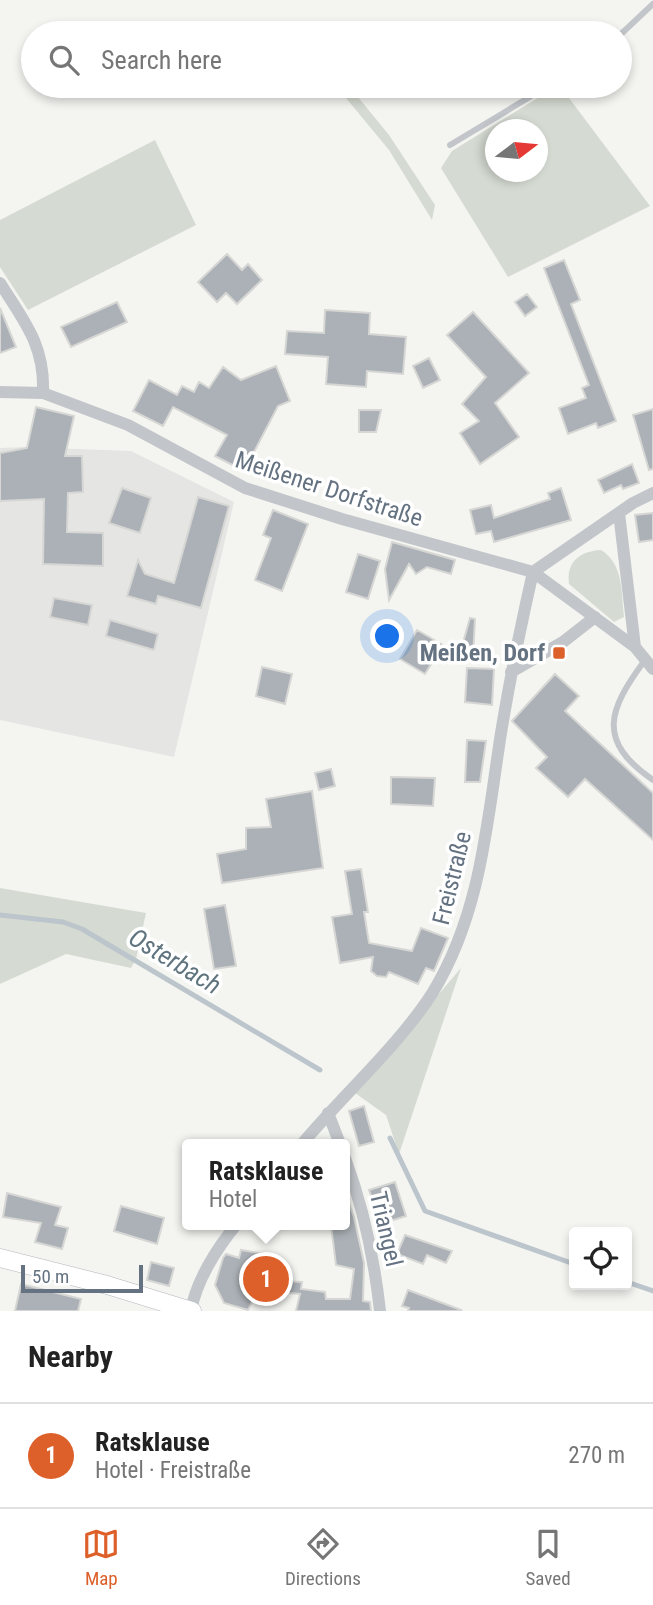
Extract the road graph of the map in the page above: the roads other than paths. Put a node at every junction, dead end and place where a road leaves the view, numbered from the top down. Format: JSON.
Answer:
{"nodes":[{"id":1,"x":653,"y":4,"type":"edge"},
{"id":2,"x":632,"y":26,"type":"edge"},
{"id":3,"x":528,"y":98,"type":"edge"},
{"id":4,"x":450,"y":145,"type":"dead end"},
{"id":5,"x":0,"y":283,"type":"edge"},
{"id":6,"x":0,"y":392,"type":"edge"},
{"id":7,"x":43,"y":393,"type":"junction"},
{"id":8,"x":653,"y":493,"type":"edge"},
{"id":9,"x":619,"y":513,"type":"junction"},
{"id":10,"x":533,"y":572,"type":"junction"},
{"id":11,"x":595,"y":617,"type":"junction"},
{"id":12,"x":635,"y":647,"type":"junction"},
{"id":13,"x":649,"y":664,"type":"edge"},
{"id":14,"x":511,"y":672,"type":"junction"},
{"id":15,"x":653,"y":780,"type":"edge"},
{"id":16,"x":328,"y":1112,"type":"junction"},
{"id":17,"x":306,"y":1139,"type":"edge"},
{"id":18,"x":338,"y":1139,"type":"edge"},
{"id":19,"x":350,"y":1173,"type":"edge"},
{"id":20,"x":232,"y":1230,"type":"edge"},
{"id":21,"x":0,"y":1258,"type":"edge"},
{"id":22,"x":191,"y":1311,"type":"edge"},
{"id":23,"x":380,"y":1311,"type":"edge"}],
"edges":[{"from":1,"to":2,"type":"lane"},
{"from":3,"to":4,"type":"lane"},
{"from":5,"to":7,"type":"street"},
{"from":6,"to":7,"type":"street","name":"Meißener Dorfstraße"},
{"from":7,"to":10,"type":"street","name":"Meißener Dorfstraße"},
{"from":8,"to":9,"type":"street"},
{"from":9,"to":10,"type":"street"},
{"from":9,"to":12,"type":"street"},
{"from":10,"to":11,"type":"street","name":"Meißener Dorfstraße"},
{"from":10,"to":14,"type":"street","name":"Freistraße"},
{"from":11,"to":12,"type":"street","name":"Meißener Dorfstraße"},
{"from":11,"to":14,"type":"street"},
{"from":12,"to":13,"type":"street","name":"Meißener Dorfstraße"},
{"from":13,"to":15,"type":"lane"},
{"from":14,"to":16,"type":"street","name":"Freistraße"},
{"from":16,"to":17,"type":"street","name":"Freistraße"},
{"from":16,"to":18,"type":"street"},
{"from":19,"to":23,"type":"street","name":"Triangel"},
{"from":20,"to":22,"type":"street"},
{"from":21,"to":22,"type":"street"}]}
